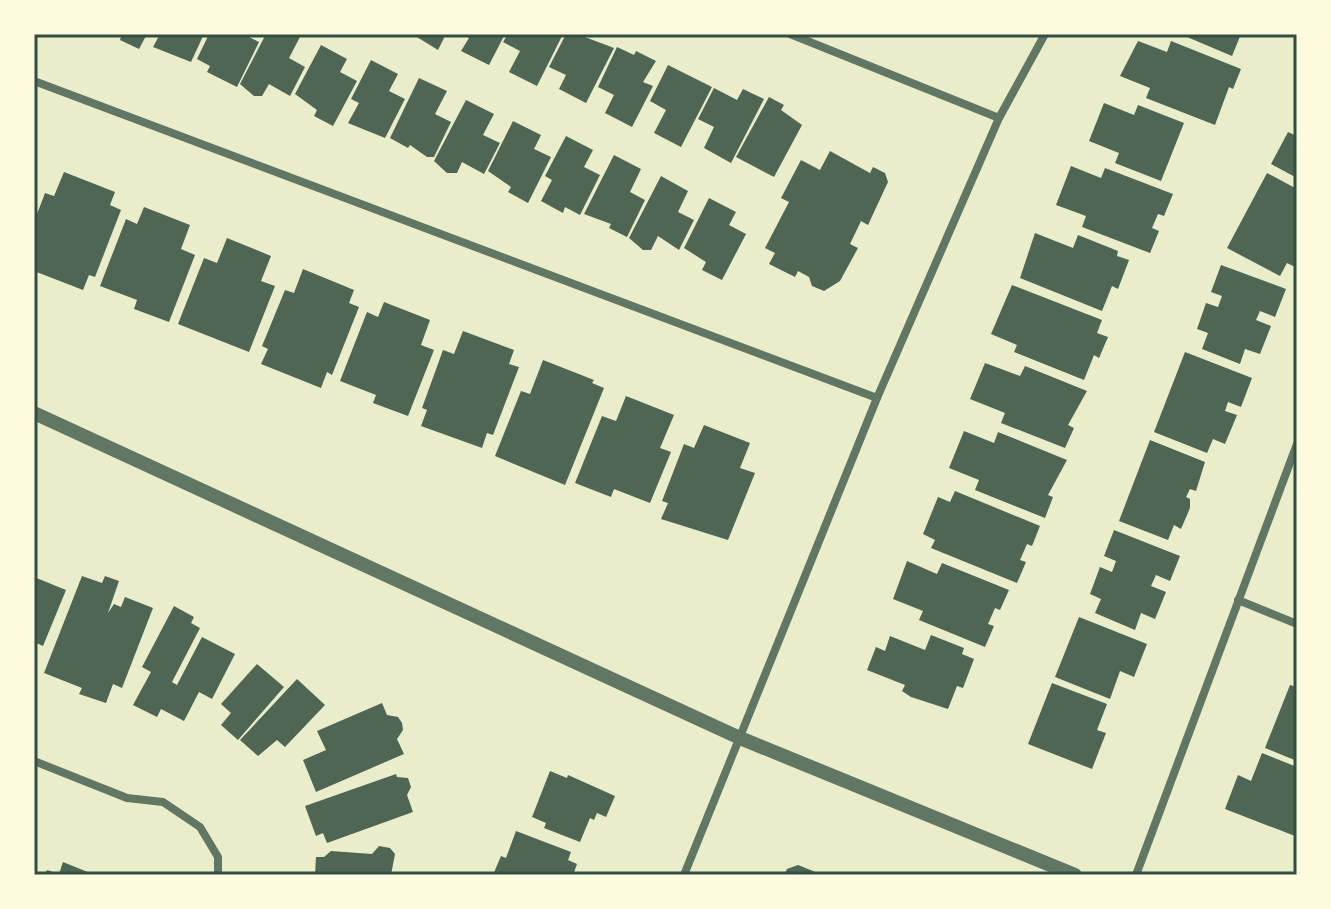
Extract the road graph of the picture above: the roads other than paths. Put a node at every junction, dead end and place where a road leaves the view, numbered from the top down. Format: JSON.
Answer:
{"nodes":[{"id":1,"x":790,"y":34,"type":"edge"},
{"id":2,"x":1045,"y":34,"type":"edge"},
{"id":3,"x":34,"y":81,"type":"edge"},
{"id":4,"x":999,"y":118,"type":"junction"},
{"id":5,"x":877,"y":398,"type":"junction"},
{"id":6,"x":34,"y":413,"type":"edge"},
{"id":7,"x":1297,"y":444,"type":"edge"},
{"id":8,"x":1238,"y":600,"type":"junction"},
{"id":9,"x":1297,"y":624,"type":"edge"},
{"id":10,"x":740,"y":738,"type":"junction"},
{"id":11,"x":34,"y":761,"type":"edge"},
{"id":12,"x":218,"y":875,"type":"edge"},
{"id":13,"x":684,"y":875,"type":"edge"},
{"id":14,"x":1075,"y":875,"type":"edge"},
{"id":15,"x":1136,"y":875,"type":"edge"}],
"edges":[{"from":1,"to":4,"type":"street"},
{"from":2,"to":4,"type":"street"},
{"from":3,"to":5,"type":"street"},
{"from":4,"to":5,"type":"street"},
{"from":5,"to":10,"type":"street"},
{"from":6,"to":10,"type":"street"},
{"from":7,"to":8,"type":"street"},
{"from":8,"to":9,"type":"street"},
{"from":8,"to":15,"type":"street"},
{"from":10,"to":13,"type":"street"},
{"from":10,"to":14,"type":"street"},
{"from":11,"to":12,"type":"street"}]}
